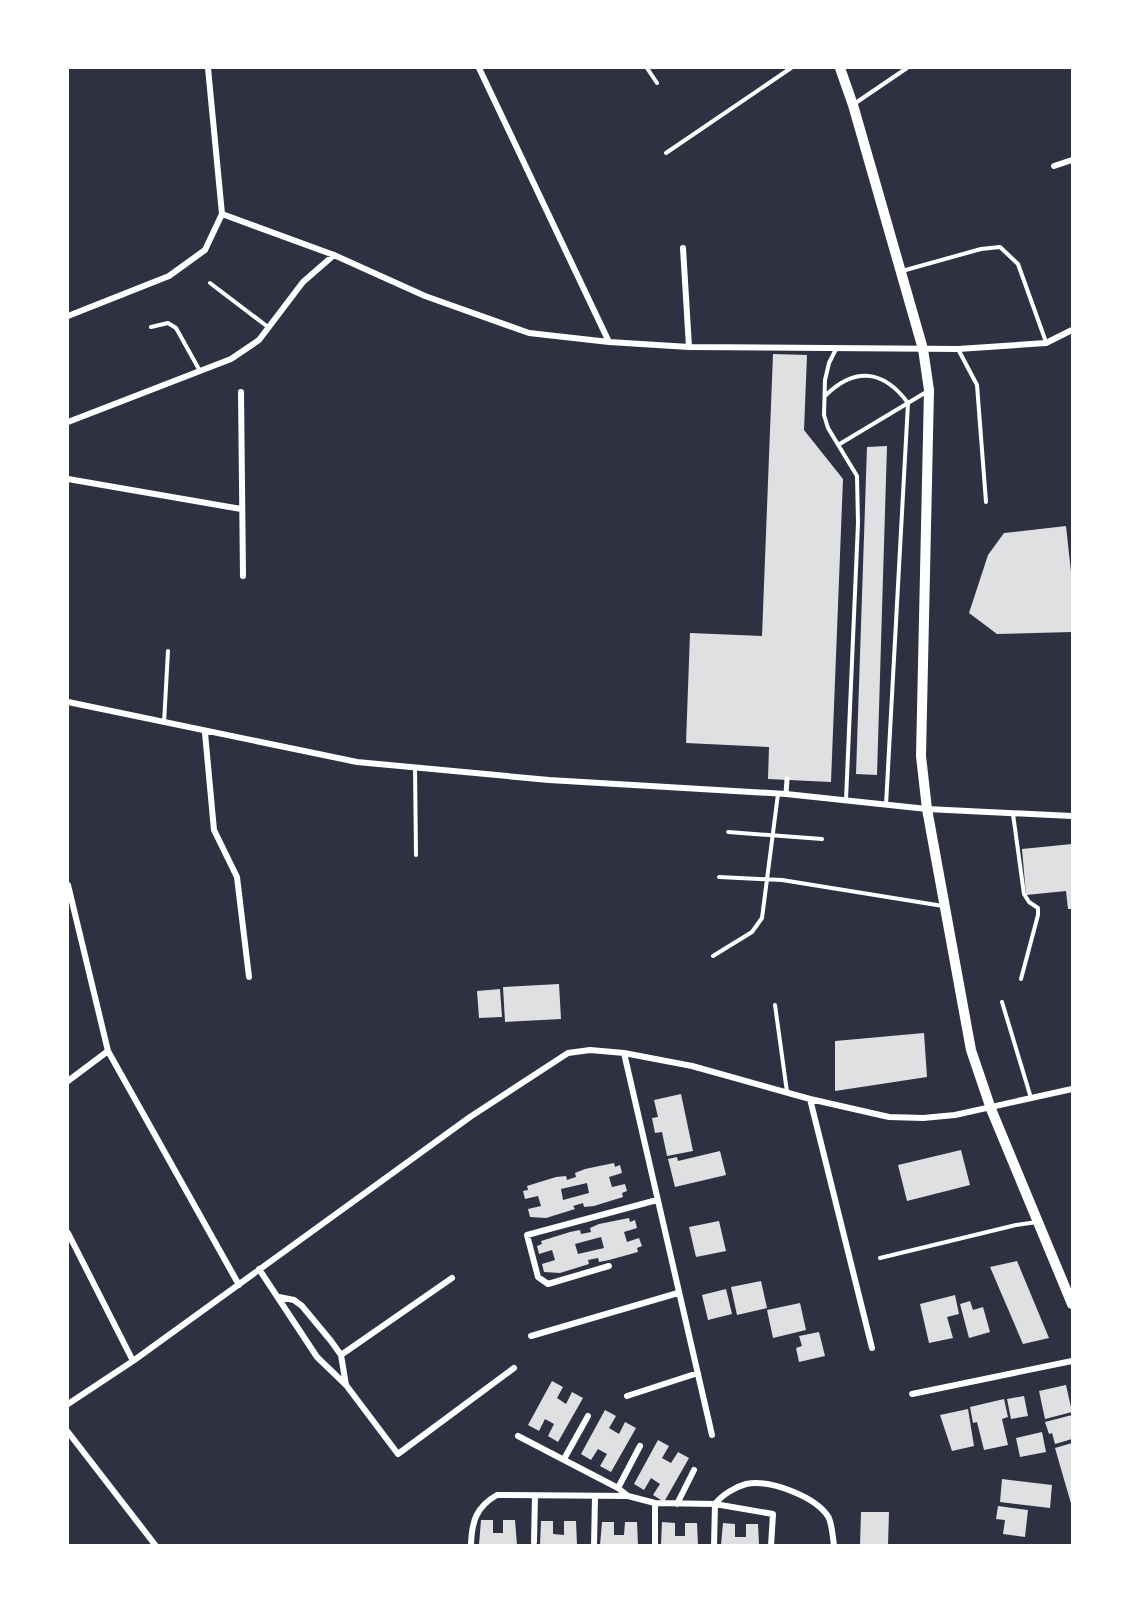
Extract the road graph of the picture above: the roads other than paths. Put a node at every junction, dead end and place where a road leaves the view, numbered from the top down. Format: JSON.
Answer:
{"nodes":[{"id":1,"x":208,"y":68,"type":"edge"},
{"id":2,"x":479,"y":68,"type":"edge"},
{"id":3,"x":647,"y":68,"type":"edge"},
{"id":4,"x":791,"y":68,"type":"edge"},
{"id":5,"x":840,"y":68,"type":"edge"},
{"id":6,"x":907,"y":68,"type":"edge"},
{"id":7,"x":657,"y":83,"type":"dead end"},
{"id":8,"x":853,"y":105,"type":"junction"},
{"id":9,"x":666,"y":153,"type":"dead end"},
{"id":10,"x":1072,"y":160,"type":"edge"},
{"id":11,"x":1054,"y":166,"type":"dead end"},
{"id":12,"x":222,"y":214,"type":"junction"},
{"id":13,"x":682,"y":248,"type":"dead end"},
{"id":14,"x":334,"y":255,"type":"junction"},
{"id":15,"x":901,"y":271,"type":"junction"},
{"id":16,"x":210,"y":283,"type":"dead end"},
{"id":17,"x":68,"y":316,"type":"edge"},
{"id":18,"x":151,"y":327,"type":"dead end"},
{"id":19,"x":268,"y":327,"type":"junction"},
{"id":20,"x":1072,"y":330,"type":"edge"},
{"id":21,"x":609,"y":342,"type":"junction"},
{"id":22,"x":1046,"y":343,"type":"junction"},
{"id":23,"x":689,"y":347,"type":"junction"},
{"id":24,"x":836,"y":348,"type":"junction"},
{"id":25,"x":923,"y":349,"type":"junction"},
{"id":26,"x":958,"y":350,"type":"junction"},
{"id":27,"x":200,"y":371,"type":"junction"},
{"id":28,"x":929,"y":390,"type":"junction"},
{"id":29,"x":241,"y":392,"type":"dead end"},
{"id":30,"x":825,"y":396,"type":"junction"},
{"id":31,"x":908,"y":403,"type":"junction"},
{"id":32,"x":68,"y":422,"type":"edge"},
{"id":33,"x":838,"y":445,"type":"junction"},
{"id":34,"x":68,"y":479,"type":"edge"},
{"id":35,"x":986,"y":502,"type":"dead end"},
{"id":36,"x":241,"y":508,"type":"junction"},
{"id":37,"x":243,"y":576,"type":"dead end"},
{"id":38,"x":168,"y":651,"type":"dead end"},
{"id":39,"x":68,"y":702,"type":"edge"},
{"id":40,"x":164,"y":724,"type":"junction"},
{"id":41,"x":206,"y":733,"type":"junction"},
{"id":42,"x":415,"y":768,"type":"junction"},
{"id":43,"x":787,"y":779,"type":"dead end"},
{"id":44,"x":778,"y":793,"type":"junction"},
{"id":45,"x":786,"y":794,"type":"junction"},
{"id":46,"x":846,"y":800,"type":"junction"},
{"id":47,"x":886,"y":805,"type":"junction"},
{"id":48,"x":927,"y":809,"type":"junction"},
{"id":49,"x":1013,"y":813,"type":"junction"},
{"id":50,"x":1072,"y":816,"type":"edge"},
{"id":51,"x":728,"y":832,"type":"dead end"},
{"id":52,"x":772,"y":835,"type":"junction"},
{"id":53,"x":822,"y":839,"type":"dead end"},
{"id":54,"x":416,"y":855,"type":"dead end"},
{"id":55,"x":719,"y":877,"type":"dead end"},
{"id":56,"x":766,"y":878,"type":"junction"},
{"id":57,"x":68,"y":885,"type":"edge"},
{"id":58,"x":944,"y":906,"type":"junction"},
{"id":59,"x":713,"y":956,"type":"dead end"},
{"id":60,"x":249,"y":977,"type":"dead end"},
{"id":61,"x":1021,"y":979,"type":"dead end"},
{"id":62,"x":1002,"y":1002,"type":"dead end"},
{"id":63,"x":775,"y":1005,"type":"dead end"},
{"id":64,"x":108,"y":1051,"type":"junction"},
{"id":65,"x":624,"y":1053,"type":"junction"},
{"id":66,"x":68,"y":1082,"type":"edge"},
{"id":67,"x":1072,"y":1089,"type":"edge"},
{"id":68,"x":787,"y":1093,"type":"junction"},
{"id":69,"x":810,"y":1099,"type":"junction"},
{"id":70,"x":1031,"y":1099,"type":"junction"},
{"id":71,"x":991,"y":1109,"type":"junction"},
{"id":72,"x":657,"y":1200,"type":"junction"},
{"id":73,"x":1038,"y":1222,"type":"junction"},
{"id":74,"x":68,"y":1233,"type":"edge"},
{"id":75,"x":880,"y":1258,"type":"dead end"},
{"id":76,"x":609,"y":1266,"type":"dead end"},
{"id":77,"x":259,"y":1269,"type":"junction"},
{"id":78,"x":452,"y":1278,"type":"dead end"},
{"id":79,"x":239,"y":1285,"type":"junction"},
{"id":80,"x":678,"y":1293,"type":"junction"},
{"id":81,"x":279,"y":1297,"type":"junction"},
{"id":82,"x":1072,"y":1304,"type":"edge"},
{"id":83,"x":531,"y":1336,"type":"dead end"},
{"id":84,"x":872,"y":1348,"type":"dead end"},
{"id":85,"x":341,"y":1355,"type":"junction"},
{"id":86,"x":133,"y":1361,"type":"junction"},
{"id":87,"x":1072,"y":1361,"type":"edge"},
{"id":88,"x":514,"y":1368,"type":"dead end"},
{"id":89,"x":698,"y":1373,"type":"junction"},
{"id":90,"x":346,"y":1385,"type":"junction"},
{"id":91,"x":912,"y":1394,"type":"dead end"},
{"id":92,"x":627,"y":1396,"type":"dead end"},
{"id":93,"x":68,"y":1404,"type":"edge"},
{"id":94,"x":588,"y":1416,"type":"dead end"},
{"id":95,"x":68,"y":1432,"type":"edge"},
{"id":96,"x":518,"y":1436,"type":"dead end"},
{"id":97,"x":712,"y":1436,"type":"dead end"},
{"id":98,"x":640,"y":1446,"type":"dead end"},
{"id":99,"x":564,"y":1459,"type":"junction"},
{"id":100,"x":694,"y":1470,"type":"dead end"},
{"id":101,"x":618,"y":1488,"type":"junction"},
{"id":102,"x":628,"y":1496,"type":"junction"},
{"id":103,"x":535,"y":1497,"type":"junction"},
{"id":104,"x":595,"y":1497,"type":"junction"},
{"id":105,"x":656,"y":1503,"type":"junction"},
{"id":106,"x":677,"y":1504,"type":"junction"},
{"id":107,"x":716,"y":1504,"type":"junction"},
{"id":108,"x":534,"y":1542,"type":"dead end"},
{"id":109,"x":471,"y":1544,"type":"edge"},
{"id":110,"x":156,"y":1545,"type":"edge"},
{"id":111,"x":594,"y":1545,"type":"edge"},
{"id":112,"x":655,"y":1545,"type":"edge"},
{"id":113,"x":714,"y":1545,"type":"edge"},
{"id":114,"x":771,"y":1545,"type":"edge"},
{"id":115,"x":834,"y":1545,"type":"edge"}],
"edges":[{"from":1,"to":12,"type":"street"},
{"from":2,"to":21,"type":"street"},
{"from":3,"to":7,"type":"lane"},
{"from":4,"to":9,"type":"lane"},
{"from":5,"to":8,"type":"main road"},
{"from":6,"to":8,"type":"lane"},
{"from":8,"to":15,"type":"main road"},
{"from":10,"to":11,"type":"street"},
{"from":12,"to":14,"type":"street"},
{"from":12,"to":17,"type":"street"},
{"from":13,"to":23,"type":"street"},
{"from":14,"to":19,"type":"street"},
{"from":14,"to":21,"type":"street"},
{"from":15,"to":22,"type":"lane"},
{"from":15,"to":25,"type":"main road"},
{"from":16,"to":19,"type":"lane"},
{"from":18,"to":27,"type":"lane"},
{"from":19,"to":27,"type":"street"},
{"from":20,"to":22,"type":"street"},
{"from":21,"to":23,"type":"street"},
{"from":22,"to":26,"type":"street"},
{"from":23,"to":24,"type":"street"},
{"from":24,"to":25,"type":"street"},
{"from":24,"to":30,"type":"lane"},
{"from":25,"to":26,"type":"street"},
{"from":25,"to":28,"type":"main road"},
{"from":26,"to":35,"type":"lane"},
{"from":27,"to":32,"type":"street"},
{"from":28,"to":31,"type":"lane"},
{"from":28,"to":48,"type":"main road"},
{"from":29,"to":36,"type":"street"},
{"from":30,"to":31,"type":"lane"},
{"from":30,"to":33,"type":"lane"},
{"from":31,"to":33,"type":"lane"},
{"from":31,"to":47,"type":"lane"},
{"from":33,"to":46,"type":"lane"},
{"from":34,"to":36,"type":"street"},
{"from":36,"to":37,"type":"street"},
{"from":38,"to":40,"type":"lane"},
{"from":39,"to":40,"type":"street"},
{"from":40,"to":41,"type":"street"},
{"from":41,"to":42,"type":"street"},
{"from":41,"to":60,"type":"street"},
{"from":42,"to":44,"type":"street"},
{"from":42,"to":54,"type":"lane"},
{"from":43,"to":45,"type":"street"},
{"from":44,"to":45,"type":"street"},
{"from":44,"to":52,"type":"lane"},
{"from":45,"to":46,"type":"street"},
{"from":46,"to":47,"type":"street"},
{"from":47,"to":48,"type":"street"},
{"from":48,"to":49,"type":"street"},
{"from":48,"to":58,"type":"main road"},
{"from":49,"to":50,"type":"street"},
{"from":49,"to":61,"type":"lane"},
{"from":51,"to":52,"type":"lane"},
{"from":52,"to":53,"type":"lane"},
{"from":52,"to":56,"type":"lane"},
{"from":55,"to":56,"type":"lane"},
{"from":56,"to":58,"type":"lane"},
{"from":56,"to":59,"type":"lane"},
{"from":57,"to":64,"type":"street"},
{"from":58,"to":71,"type":"main road"},
{"from":62,"to":70,"type":"lane"},
{"from":63,"to":68,"type":"lane"},
{"from":64,"to":66,"type":"street"},
{"from":64,"to":79,"type":"street"},
{"from":65,"to":68,"type":"street"},
{"from":65,"to":72,"type":"street"},
{"from":65,"to":77,"type":"street"},
{"from":67,"to":70,"type":"street"},
{"from":68,"to":69,"type":"street"},
{"from":69,"to":71,"type":"street"},
{"from":69,"to":84,"type":"street"},
{"from":70,"to":71,"type":"street"},
{"from":71,"to":73,"type":"main road"},
{"from":72,"to":76,"type":"street"},
{"from":72,"to":80,"type":"street"},
{"from":73,"to":75,"type":"lane"},
{"from":73,"to":82,"type":"main road"},
{"from":74,"to":86,"type":"street"},
{"from":77,"to":79,"type":"street"},
{"from":77,"to":81,"type":"street"},
{"from":78,"to":85,"type":"street"},
{"from":79,"to":86,"type":"street"},
{"from":80,"to":83,"type":"street"},
{"from":80,"to":89,"type":"street"},
{"from":81,"to":85,"type":"street"},
{"from":81,"to":90,"type":"street"},
{"from":85,"to":90,"type":"street"},
{"from":86,"to":93,"type":"street"},
{"from":87,"to":91,"type":"street"},
{"from":88,"to":90,"type":"street"},
{"from":89,"to":92,"type":"street"},
{"from":89,"to":97,"type":"street"},
{"from":94,"to":99,"type":"street"},
{"from":95,"to":110,"type":"street"},
{"from":96,"to":99,"type":"street"},
{"from":98,"to":101,"type":"street"},
{"from":99,"to":101,"type":"street"},
{"from":100,"to":106,"type":"street"},
{"from":101,"to":102,"type":"street"},
{"from":102,"to":104,"type":"street"},
{"from":102,"to":105,"type":"street"},
{"from":103,"to":104,"type":"street"},
{"from":103,"to":108,"type":"street"},
{"from":103,"to":109,"type":"street"},
{"from":104,"to":111,"type":"street"},
{"from":105,"to":106,"type":"street"},
{"from":105,"to":112,"type":"street"},
{"from":106,"to":107,"type":"street"},
{"from":107,"to":113,"type":"street"},
{"from":107,"to":114,"type":"street"},
{"from":107,"to":115,"type":"street"}]}
